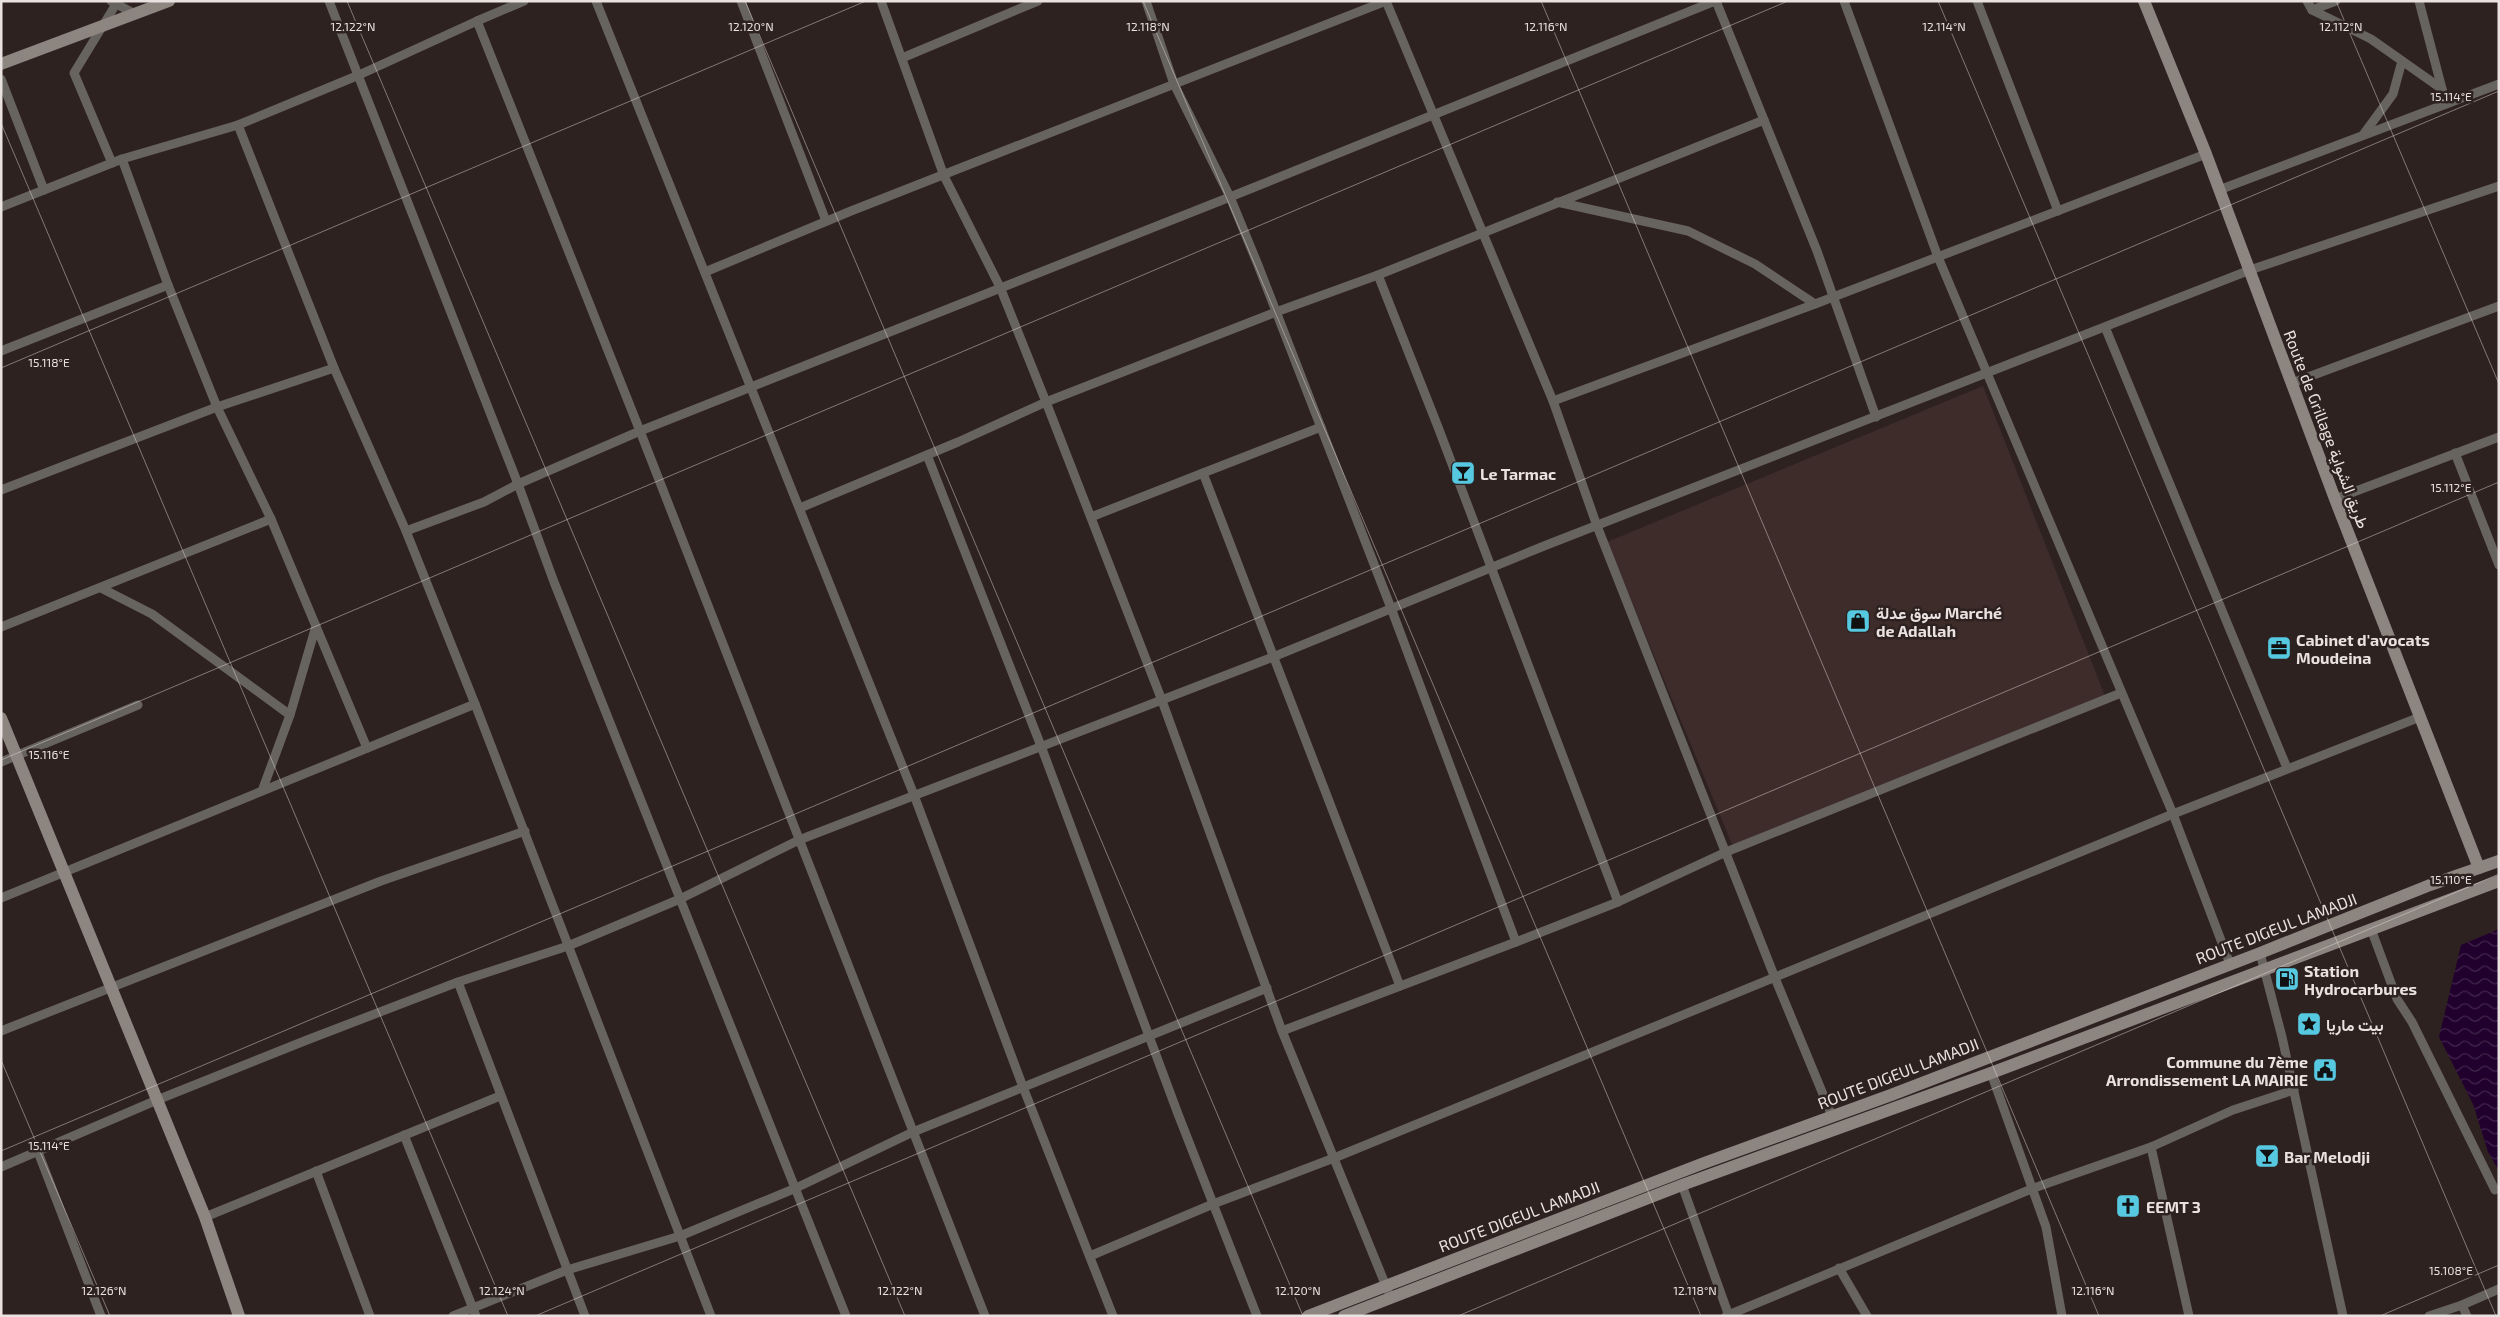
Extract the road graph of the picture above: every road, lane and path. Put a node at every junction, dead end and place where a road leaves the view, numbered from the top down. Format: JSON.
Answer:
{"nodes":[{"id":1,"x":169,"y":1,"type":"edge"},
{"id":2,"x":329,"y":1,"type":"edge"},
{"id":3,"x":524,"y":1,"type":"edge"},
{"id":4,"x":596,"y":1,"type":"edge"},
{"id":5,"x":741,"y":1,"type":"edge"},
{"id":6,"x":881,"y":1,"type":"edge"},
{"id":7,"x":1038,"y":1,"type":"edge"},
{"id":8,"x":1146,"y":1,"type":"edge"},
{"id":9,"x":1386,"y":1,"type":"edge"},
{"id":10,"x":1716,"y":1,"type":"edge"},
{"id":11,"x":1844,"y":1,"type":"edge"},
{"id":12,"x":1977,"y":1,"type":"edge"},
{"id":13,"x":2144,"y":1,"type":"edge"},
{"id":14,"x":2307,"y":1,"type":"edge"},
{"id":15,"x":2336,"y":1,"type":"edge"},
{"id":16,"x":2420,"y":1,"type":"edge"},
{"id":17,"x":113,"y":3,"type":"edge"},
{"id":18,"x":2312,"y":10,"type":"junction"},
{"id":19,"x":136,"y":14,"type":"junction"},
{"id":20,"x":476,"y":21,"type":"junction"},
{"id":21,"x":101,"y":27,"type":"junction"},
{"id":22,"x":902,"y":58,"type":"junction"},
{"id":23,"x":2402,"y":61,"type":"junction"},
{"id":24,"x":1,"y":64,"type":"edge"},
{"id":25,"x":359,"y":75,"type":"junction"},
{"id":26,"x":1,"y":78,"type":"edge"},
{"id":27,"x":1174,"y":84,"type":"junction"},
{"id":28,"x":2499,"y":84,"type":"edge"},
{"id":29,"x":2442,"y":89,"type":"junction"},
{"id":30,"x":2446,"y":104,"type":"junction"},
{"id":31,"x":1434,"y":114,"type":"junction"},
{"id":32,"x":1764,"y":120,"type":"junction"},
{"id":33,"x":238,"y":125,"type":"junction"},
{"id":34,"x":2363,"y":136,"type":"junction"},
{"id":35,"x":2206,"y":154,"type":"junction"},
{"id":36,"x":122,"y":159,"type":"junction"},
{"id":37,"x":112,"y":162,"type":"junction"},
{"id":38,"x":944,"y":176,"type":"junction"},
{"id":39,"x":2499,"y":186,"type":"edge"},
{"id":40,"x":44,"y":190,"type":"junction"},
{"id":41,"x":2219,"y":190,"type":"junction"},
{"id":42,"x":1230,"y":197,"type":"junction"},
{"id":43,"x":1557,"y":202,"type":"junction"},
{"id":44,"x":1,"y":207,"type":"edge"},
{"id":45,"x":2058,"y":211,"type":"junction"},
{"id":46,"x":826,"y":221,"type":"junction"},
{"id":47,"x":1483,"y":234,"type":"junction"},
{"id":48,"x":1938,"y":257,"type":"junction"},
{"id":49,"x":2250,"y":270,"type":"junction"},
{"id":50,"x":705,"y":272,"type":"junction"},
{"id":51,"x":1378,"y":276,"type":"junction"},
{"id":52,"x":168,"y":285,"type":"junction"},
{"id":53,"x":1000,"y":287,"type":"junction"},
{"id":54,"x":1832,"y":298,"type":"junction"},
{"id":55,"x":1815,"y":304,"type":"junction"},
{"id":56,"x":2499,"y":306,"type":"edge"},
{"id":57,"x":1276,"y":312,"type":"junction"},
{"id":58,"x":2106,"y":327,"type":"junction"},
{"id":59,"x":1,"y":351,"type":"edge"},
{"id":60,"x":334,"y":368,"type":"junction"},
{"id":61,"x":1986,"y":372,"type":"junction"},
{"id":62,"x":2292,"y":383,"type":"junction"},
{"id":63,"x":751,"y":388,"type":"junction"},
{"id":64,"x":1554,"y":401,"type":"junction"},
{"id":65,"x":1046,"y":402,"type":"junction"},
{"id":66,"x":217,"y":407,"type":"junction"},
{"id":67,"x":1876,"y":417,"type":"junction"},
{"id":68,"x":1321,"y":427,"type":"junction"},
{"id":69,"x":640,"y":431,"type":"junction"},
{"id":70,"x":2499,"y":437,"type":"edge"},
{"id":71,"x":2455,"y":453,"type":"junction"},
{"id":72,"x":927,"y":455,"type":"junction"},
{"id":73,"x":1202,"y":472,"type":"junction"},
{"id":74,"x":518,"y":484,"type":"junction"},
{"id":75,"x":1,"y":490,"type":"edge"},
{"id":76,"x":2335,"y":499,"type":"junction"},
{"id":77,"x":800,"y":508,"type":"junction"},
{"id":78,"x":1091,"y":517,"type":"junction"},
{"id":79,"x":271,"y":519,"type":"junction"},
{"id":80,"x":1597,"y":526,"type":"junction"},
{"id":81,"x":406,"y":531,"type":"junction"},
{"id":82,"x":2499,"y":565,"type":"edge"},
{"id":83,"x":1490,"y":568,"type":"junction"},
{"id":84,"x":101,"y":588,"type":"junction"},
{"id":85,"x":1391,"y":608,"type":"junction"},
{"id":86,"x":316,"y":626,"type":"junction"},
{"id":87,"x":1,"y":627,"type":"edge"},
{"id":88,"x":1273,"y":657,"type":"junction"},
{"id":89,"x":2121,"y":693,"type":"junction"},
{"id":90,"x":1161,"y":698,"type":"junction"},
{"id":91,"x":475,"y":704,"type":"junction"},
{"id":92,"x":138,"y":705,"type":"dead end"},
{"id":93,"x":290,"y":715,"type":"junction"},
{"id":94,"x":2420,"y":717,"type":"junction"},
{"id":95,"x":1,"y":718,"type":"edge"},
{"id":96,"x":1041,"y":746,"type":"junction"},
{"id":97,"x":367,"y":748,"type":"junction"},
{"id":98,"x":17,"y":756,"type":"junction"},
{"id":99,"x":1,"y":762,"type":"edge"},
{"id":100,"x":2287,"y":768,"type":"junction"},
{"id":101,"x":262,"y":791,"type":"junction"},
{"id":102,"x":914,"y":795,"type":"junction"},
{"id":103,"x":2173,"y":814,"type":"junction"},
{"id":104,"x":525,"y":831,"type":"junction"},
{"id":105,"x":799,"y":840,"type":"junction"},
{"id":106,"x":1726,"y":852,"type":"junction"},
{"id":107,"x":2499,"y":860,"type":"edge"},
{"id":108,"x":2478,"y":868,"type":"junction"},
{"id":109,"x":66,"y":872,"type":"junction"},
{"id":110,"x":2499,"y":880,"type":"edge"},
{"id":111,"x":1,"y":898,"type":"edge"},
{"id":112,"x":680,"y":899,"type":"junction"},
{"id":113,"x":1618,"y":902,"type":"junction"},
{"id":114,"x":2371,"y":929,"type":"junction"},
{"id":115,"x":1516,"y":942,"type":"junction"},
{"id":116,"x":568,"y":946,"type":"junction"},
{"id":117,"x":2260,"y":953,"type":"junction"},
{"id":118,"x":2230,"y":964,"type":"junction"},
{"id":119,"x":2265,"y":970,"type":"junction"},
{"id":120,"x":1775,"y":978,"type":"junction"},
{"id":121,"x":458,"y":982,"type":"junction"},
{"id":122,"x":1400,"y":986,"type":"junction"},
{"id":123,"x":110,"y":987,"type":"junction"},
{"id":124,"x":1267,"y":988,"type":"junction"},
{"id":125,"x":1,"y":1031,"type":"edge"},
{"id":126,"x":1282,"y":1031,"type":"junction"},
{"id":127,"x":1150,"y":1036,"type":"junction"},
{"id":128,"x":1991,"y":1073,"type":"junction"},
{"id":129,"x":1023,"y":1088,"type":"junction"},
{"id":130,"x":2294,"y":1090,"type":"junction"},
{"id":131,"x":500,"y":1096,"type":"junction"},
{"id":132,"x":157,"y":1100,"type":"junction"},
{"id":133,"x":1832,"y":1116,"type":"junction"},
{"id":134,"x":913,"y":1132,"type":"junction"},
{"id":135,"x":404,"y":1135,"type":"junction"},
{"id":136,"x":2151,"y":1147,"type":"junction"},
{"id":137,"x":38,"y":1152,"type":"junction"},
{"id":138,"x":1334,"y":1158,"type":"junction"},
{"id":139,"x":1,"y":1167,"type":"edge"},
{"id":140,"x":316,"y":1171,"type":"junction"},
{"id":141,"x":1682,"y":1185,"type":"junction"},
{"id":142,"x":796,"y":1188,"type":"junction"},
{"id":143,"x":2034,"y":1188,"type":"junction"},
{"id":144,"x":2495,"y":1190,"type":"dead end"},
{"id":145,"x":1213,"y":1204,"type":"junction"},
{"id":146,"x":204,"y":1217,"type":"junction"},
{"id":147,"x":680,"y":1236,"type":"junction"},
{"id":148,"x":1090,"y":1256,"type":"junction"},
{"id":149,"x":1838,"y":1268,"type":"junction"},
{"id":150,"x":567,"y":1270,"type":"junction"},
{"id":151,"x":1386,"y":1285,"type":"junction"},
{"id":152,"x":2499,"y":1289,"type":"edge"},
{"id":153,"x":1391,"y":1298,"type":"junction"},
{"id":154,"x":2462,"y":1305,"type":"junction"},
{"id":155,"x":474,"y":1312,"type":"edge"},
{"id":156,"x":1728,"y":1315,"type":"edge"},
{"id":157,"x":101,"y":1316,"type":"edge"},
{"id":158,"x":239,"y":1316,"type":"edge"},
{"id":159,"x":370,"y":1316,"type":"edge"},
{"id":160,"x":453,"y":1316,"type":"edge"},
{"id":161,"x":585,"y":1316,"type":"edge"},
{"id":162,"x":711,"y":1316,"type":"edge"},
{"id":163,"x":846,"y":1316,"type":"edge"},
{"id":164,"x":984,"y":1316,"type":"edge"},
{"id":165,"x":1114,"y":1316,"type":"edge"},
{"id":166,"x":1258,"y":1316,"type":"edge"},
{"id":167,"x":1308,"y":1316,"type":"edge"},
{"id":168,"x":1344,"y":1316,"type":"edge"},
{"id":169,"x":1867,"y":1316,"type":"edge"},
{"id":170,"x":2062,"y":1316,"type":"edge"},
{"id":171,"x":2189,"y":1316,"type":"edge"},
{"id":172,"x":2343,"y":1316,"type":"edge"},
{"id":173,"x":2429,"y":1316,"type":"edge"},
{"id":174,"x":2467,"y":1316,"type":"edge"}],
"edges":[{"from":1,"to":19,"type":"main road"},
{"from":2,"to":25,"type":"street"},
{"from":3,"to":20,"type":"street"},
{"from":4,"to":50,"type":"street"},
{"from":5,"to":46,"type":"street"},
{"from":6,"to":22,"type":"street"},
{"from":7,"to":22,"type":"street"},
{"from":8,"to":27,"type":"street"},
{"from":9,"to":27,"type":"street"},
{"from":9,"to":31,"type":"street"},
{"from":10,"to":31,"type":"street"},
{"from":10,"to":32,"type":"street"},
{"from":11,"to":48,"type":"street"},
{"from":12,"to":45,"type":"street"},
{"from":13,"to":35,"type":"main road","name":"Route de Grillage طريق الشواية"},
{"from":14,"to":18,"type":"street"},
{"from":15,"to":18,"type":"street"},
{"from":16,"to":29,"type":"street"},
{"from":17,"to":19,"type":"street"},
{"from":17,"to":21,"type":"street"},
{"from":18,"to":23,"type":"street"},
{"from":19,"to":21,"type":"main road"},
{"from":20,"to":25,"type":"street"},
{"from":20,"to":69,"type":"street"},
{"from":21,"to":24,"type":"main road"},
{"from":21,"to":37,"type":"street"},
{"from":22,"to":38,"type":"street"},
{"from":23,"to":29,"type":"street"},
{"from":23,"to":34,"type":"street"},
{"from":25,"to":33,"type":"street"},
{"from":25,"to":74,"type":"street"},
{"from":26,"to":40,"type":"street"},
{"from":27,"to":38,"type":"street"},
{"from":27,"to":42,"type":"street"},
{"from":28,"to":30,"type":"street"},
{"from":29,"to":30,"type":"street"},
{"from":30,"to":34,"type":"street"},
{"from":31,"to":42,"type":"street"},
{"from":31,"to":47,"type":"street"},
{"from":32,"to":43,"type":"street"},
{"from":32,"to":54,"type":"street"},
{"from":33,"to":36,"type":"street"},
{"from":33,"to":60,"type":"street"},
{"from":34,"to":41,"type":"street"},
{"from":35,"to":41,"type":"main road","name":"Route de Grillage طريق الشواية"},
{"from":35,"to":45,"type":"street"},
{"from":36,"to":37,"type":"street"},
{"from":36,"to":52,"type":"street"},
{"from":37,"to":40,"type":"street"},
{"from":38,"to":46,"type":"street"},
{"from":38,"to":53,"type":"street"},
{"from":39,"to":49,"type":"street"},
{"from":40,"to":44,"type":"street"},
{"from":41,"to":49,"type":"main road","name":"Route de Grillage طريق الشواية"},
{"from":42,"to":53,"type":"street"},
{"from":42,"to":57,"type":"street"},
{"from":43,"to":47,"type":"street"},
{"from":43,"to":55,"type":"street"},
{"from":45,"to":48,"type":"street"},
{"from":46,"to":50,"type":"street"},
{"from":47,"to":51,"type":"street"},
{"from":47,"to":64,"type":"street"},
{"from":48,"to":54,"type":"street"},
{"from":48,"to":61,"type":"street"},
{"from":49,"to":58,"type":"street"},
{"from":49,"to":62,"type":"main road","name":"Route de Grillage طريق الشواية"},
{"from":50,"to":63,"type":"street"},
{"from":51,"to":57,"type":"street"},
{"from":51,"to":83,"type":"street"},
{"from":52,"to":59,"type":"street"},
{"from":52,"to":66,"type":"street"},
{"from":53,"to":63,"type":"street"},
{"from":53,"to":65,"type":"street"},
{"from":54,"to":55,"type":"street"},
{"from":54,"to":67,"type":"street"},
{"from":55,"to":64,"type":"street"},
{"from":56,"to":62,"type":"street"},
{"from":57,"to":65,"type":"street"},
{"from":57,"to":68,"type":"street"},
{"from":58,"to":61,"type":"street"},
{"from":58,"to":100,"type":"street"},
{"from":60,"to":66,"type":"street"},
{"from":60,"to":81,"type":"street"},
{"from":61,"to":67,"type":"street"},
{"from":61,"to":89,"type":"street"},
{"from":62,"to":76,"type":"main road","name":"Route de Grillage طريق الشواية"},
{"from":63,"to":69,"type":"street"},
{"from":63,"to":77,"type":"street"},
{"from":64,"to":80,"type":"street"},
{"from":65,"to":72,"type":"street"},
{"from":65,"to":78,"type":"street"},
{"from":66,"to":75,"type":"street"},
{"from":66,"to":79,"type":"street"},
{"from":67,"to":80,"type":"street"},
{"from":68,"to":73,"type":"street"},
{"from":68,"to":85,"type":"street"},
{"from":69,"to":74,"type":"street"},
{"from":69,"to":105,"type":"street"},
{"from":70,"to":71,"type":"street"},
{"from":71,"to":76,"type":"street"},
{"from":71,"to":82,"type":"street"},
{"from":72,"to":77,"type":"street"},
{"from":72,"to":96,"type":"street"},
{"from":73,"to":78,"type":"street"},
{"from":73,"to":88,"type":"street"},
{"from":74,"to":81,"type":"street"},
{"from":74,"to":112,"type":"street"},
{"from":76,"to":94,"type":"main road","name":"Route de Grillage طريق الشواية"},
{"from":77,"to":102,"type":"street"},
{"from":78,"to":90,"type":"street"},
{"from":79,"to":84,"type":"street"},
{"from":79,"to":86,"type":"street"},
{"from":80,"to":83,"type":"street"},
{"from":80,"to":106,"type":"street"},
{"from":81,"to":91,"type":"street"},
{"from":83,"to":85,"type":"street"},
{"from":83,"to":113,"type":"street"},
{"from":84,"to":87,"type":"street"},
{"from":84,"to":93,"type":"street"},
{"from":85,"to":88,"type":"street"},
{"from":85,"to":115,"type":"street"},
{"from":86,"to":93,"type":"street"},
{"from":86,"to":97,"type":"street"},
{"from":88,"to":90,"type":"street"},
{"from":88,"to":122,"type":"street"},
{"from":89,"to":103,"type":"street"},
{"from":89,"to":106,"type":"street"},
{"from":90,"to":96,"type":"street"},
{"from":90,"to":124,"type":"street"},
{"from":91,"to":97,"type":"street"},
{"from":91,"to":104,"type":"street"},
{"from":92,"to":98,"type":"street"},
{"from":93,"to":101,"type":"street"},
{"from":94,"to":100,"type":"street"},
{"from":94,"to":108,"type":"main road","name":"Route de Grillage طريق الشواية"},
{"from":95,"to":98,"type":"main road"},
{"from":96,"to":102,"type":"street"},
{"from":96,"to":127,"type":"street"},
{"from":97,"to":101,"type":"street"},
{"from":98,"to":99,"type":"street"},
{"from":98,"to":109,"type":"main road"},
{"from":100,"to":103,"type":"street"},
{"from":101,"to":109,"type":"street"},
{"from":102,"to":105,"type":"street"},
{"from":102,"to":129,"type":"street"},
{"from":103,"to":118,"type":"street"},
{"from":103,"to":120,"type":"street"},
{"from":104,"to":116,"type":"street"},
{"from":104,"to":123,"type":"street"},
{"from":105,"to":112,"type":"street"},
{"from":105,"to":134,"type":"street"},
{"from":106,"to":113,"type":"street"},
{"from":106,"to":120,"type":"street"},
{"from":107,"to":108,"type":"main road","name":"ROUTE DIGEUL LAMADJI"},
{"from":108,"to":117,"type":"main road","name":"ROUTE DIGEUL LAMADJI"},
{"from":109,"to":111,"type":"street"},
{"from":109,"to":123,"type":"main road"},
{"from":110,"to":114,"type":"main road"},
{"from":112,"to":116,"type":"street"},
{"from":112,"to":142,"type":"street"},
{"from":113,"to":115,"type":"street"},
{"from":114,"to":119,"type":"main road"},
{"from":114,"to":144,"type":"street"},
{"from":115,"to":122,"type":"street"},
{"from":116,"to":121,"type":"street"},
{"from":116,"to":147,"type":"street"},
{"from":117,"to":118,"type":"main road","name":"ROUTE DIGEUL LAMADJI"},
{"from":117,"to":119,"type":"street"},
{"from":118,"to":133,"type":"main road","name":"ROUTE DIGEUL LAMADJI"},
{"from":119,"to":128,"type":"main road"},
{"from":119,"to":130,"type":"street"},
{"from":120,"to":133,"type":"street"},
{"from":120,"to":138,"type":"street"},
{"from":121,"to":131,"type":"street"},
{"from":121,"to":132,"type":"street"},
{"from":122,"to":126,"type":"street"},
{"from":123,"to":125,"type":"street"},
{"from":123,"to":132,"type":"main road"},
{"from":124,"to":126,"type":"street"},
{"from":124,"to":127,"type":"street"},
{"from":126,"to":138,"type":"street"},
{"from":127,"to":129,"type":"street"},
{"from":127,"to":145,"type":"street"},
{"from":128,"to":141,"type":"main road"},
{"from":128,"to":143,"type":"street"},
{"from":129,"to":134,"type":"street"},
{"from":129,"to":148,"type":"street"},
{"from":130,"to":136,"type":"street"},
{"from":130,"to":172,"type":"street"},
{"from":131,"to":135,"type":"street"},
{"from":131,"to":150,"type":"street"},
{"from":132,"to":137,"type":"street"},
{"from":132,"to":146,"type":"main road"},
{"from":133,"to":151,"type":"main road","name":"ROUTE DIGEUL LAMADJI"},
{"from":134,"to":142,"type":"street"},
{"from":134,"to":164,"type":"street"},
{"from":135,"to":140,"type":"street"},
{"from":135,"to":155,"type":"street"},
{"from":136,"to":143,"type":"street"},
{"from":136,"to":171,"type":"street"},
{"from":137,"to":139,"type":"street"},
{"from":137,"to":157,"type":"street"},
{"from":138,"to":145,"type":"street"},
{"from":138,"to":151,"type":"street"},
{"from":140,"to":146,"type":"street"},
{"from":140,"to":159,"type":"street"},
{"from":141,"to":153,"type":"main road"},
{"from":141,"to":156,"type":"street"},
{"from":142,"to":147,"type":"street"},
{"from":142,"to":163,"type":"street"},
{"from":143,"to":149,"type":"street"},
{"from":143,"to":170,"type":"street"},
{"from":145,"to":148,"type":"street"},
{"from":145,"to":166,"type":"street"},
{"from":146,"to":158,"type":"main road"},
{"from":147,"to":150,"type":"street"},
{"from":147,"to":162,"type":"street"},
{"from":148,"to":165,"type":"street"},
{"from":149,"to":156,"type":"street"},
{"from":149,"to":169,"type":"street"},
{"from":150,"to":155,"type":"street"},
{"from":150,"to":161,"type":"street"},
{"from":151,"to":153,"type":"street"},
{"from":151,"to":167,"type":"main road","name":"ROUTE DIGEUL LAMADJI"},
{"from":152,"to":154,"type":"street"},
{"from":153,"to":168,"type":"main road"},
{"from":154,"to":173,"type":"street"},
{"from":154,"to":174,"type":"street"},
{"from":155,"to":160,"type":"street"}]}
